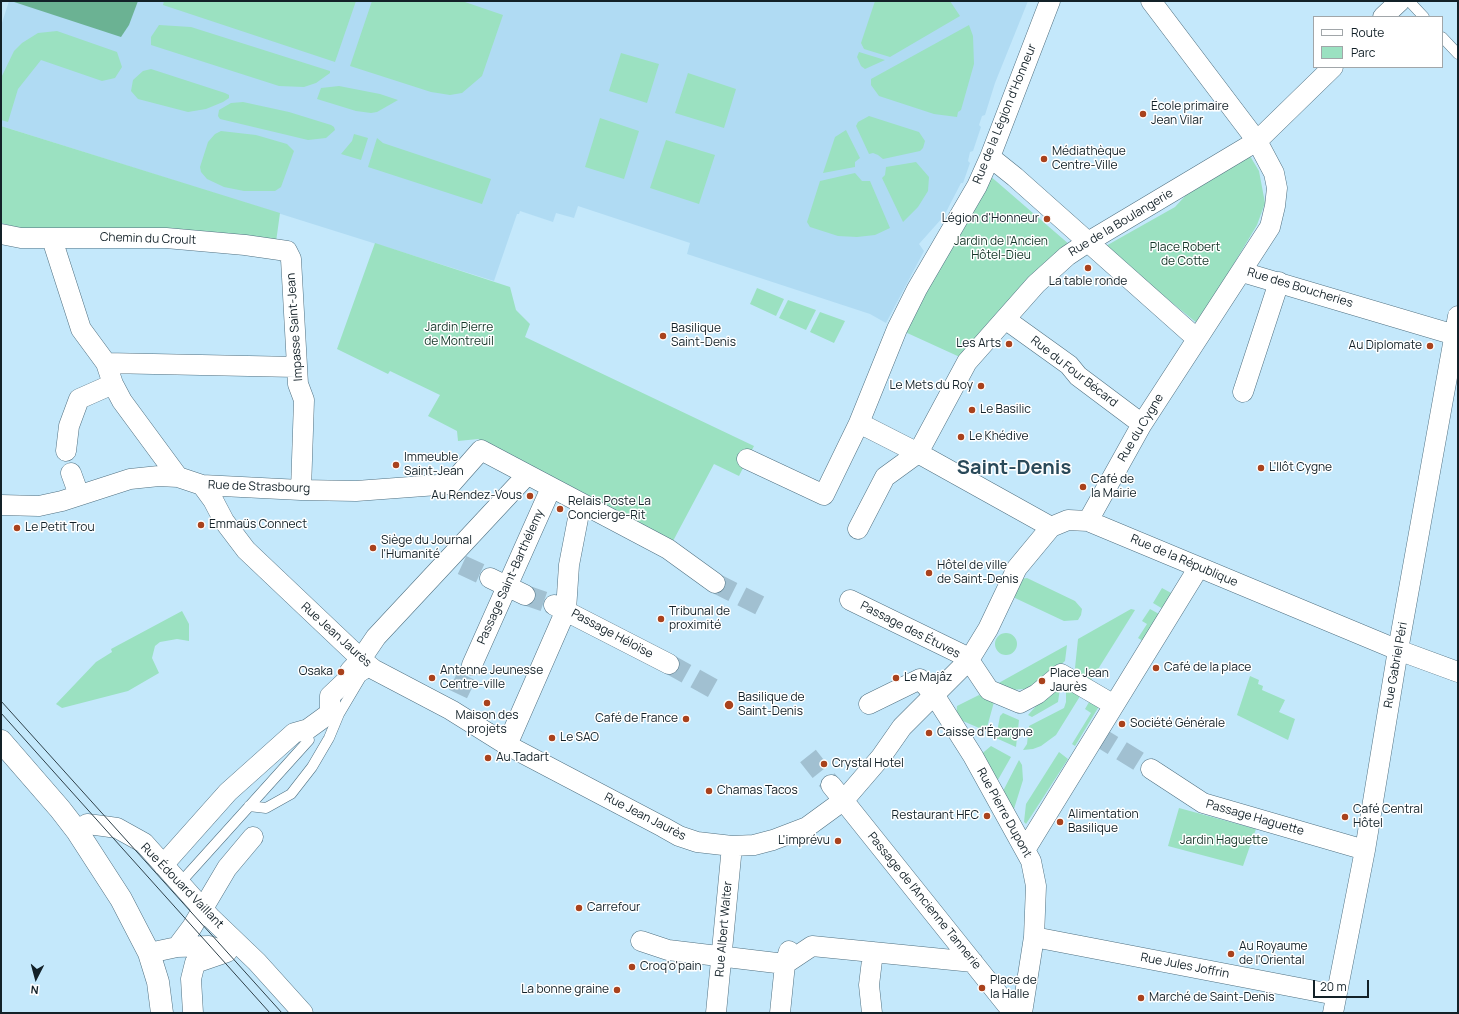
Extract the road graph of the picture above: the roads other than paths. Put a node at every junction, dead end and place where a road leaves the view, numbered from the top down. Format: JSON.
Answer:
{"nodes":[{"id":1,"x":1050,"y":1,"type":"edge"},
{"id":2,"x":1151,"y":1,"type":"edge"},
{"id":3,"x":1400,"y":1,"type":"edge"},
{"id":4,"x":1409,"y":1,"type":"edge"},
{"id":5,"x":1384,"y":16,"type":"edge"},
{"id":6,"x":1423,"y":16,"type":"edge"},
{"id":7,"x":1443,"y":38,"type":"edge"},
{"id":8,"x":1458,"y":54,"type":"edge"},
{"id":9,"x":1331,"y":68,"type":"edge"},
{"id":10,"x":1257,"y":141,"type":"junction"},
{"id":11,"x":990,"y":158,"type":"junction"},
{"id":12,"x":1,"y":234,"type":"edge"},
{"id":13,"x":52,"y":239,"type":"junction"},
{"id":14,"x":1088,"y":242,"type":"junction"},
{"id":15,"x":291,"y":260,"type":"joint"},
{"id":16,"x":1242,"y":272,"type":"junction"},
{"id":17,"x":1279,"y":282,"type":"junction"},
{"id":18,"x":1005,"y":319,"type":"junction"},
{"id":19,"x":1457,"y":329,"type":"edge"},
{"id":20,"x":1196,"y":338,"type":"junction"},
{"id":21,"x":106,"y":363,"type":"junction"},
{"id":22,"x":296,"y":367,"type":"junction"},
{"id":23,"x":113,"y":384,"type":"junction"},
{"id":24,"x":1243,"y":392,"type":"dead end"},
{"id":25,"x":859,"y":423,"type":"junction"},
{"id":26,"x":1142,"y":424,"type":"junction"},
{"id":27,"x":66,"y":451,"type":"dead end"},
{"id":28,"x":918,"y":453,"type":"junction"},
{"id":29,"x":747,"y":459,"type":"dead end"},
{"id":30,"x":71,"y":473,"type":"dead end"},
{"id":31,"x":528,"y":475,"type":"junction"},
{"id":32,"x":178,"y":477,"type":"junction"},
{"id":33,"x":202,"y":485,"type":"junction"},
{"id":34,"x":551,"y":488,"type":"junction"},
{"id":35,"x":301,"y":490,"type":"junction"},
{"id":36,"x":79,"y":495,"type":"junction"},
{"id":37,"x":581,"y":503,"type":"junction"},
{"id":38,"x":1,"y":505,"type":"edge"},
{"id":39,"x":1088,"y":521,"type":"junction"},
{"id":40,"x":1051,"y":527,"type":"junction"},
{"id":41,"x":858,"y":529,"type":"dead end"},
{"id":42,"x":1199,"y":567,"type":"junction"},
{"id":43,"x":499,"y":582,"type":"junction"},
{"id":44,"x":715,"y":582,"type":"tunnel mouth"},
{"id":45,"x":525,"y":595,"type":"tunnel mouth"},
{"id":46,"x":850,"y":600,"type":"dead end"},
{"id":47,"x":560,"y":608,"type":"junction"},
{"id":48,"x":1398,"y":650,"type":"junction"},
{"id":49,"x":969,"y":660,"type":"junction"},
{"id":50,"x":367,"y":664,"type":"junction"},
{"id":51,"x":669,"y":664,"type":"tunnel mouth"},
{"id":52,"x":472,"y":665,"type":"tunnel mouth"},
{"id":53,"x":1458,"y":672,"type":"edge"},
{"id":54,"x":935,"y":696,"type":"junction"},
{"id":55,"x":869,"y":704,"type":"dead end"},
{"id":56,"x":1114,"y":705,"type":"junction"},
{"id":57,"x":308,"y":740,"type":"dead end"},
{"id":58,"x":1,"y":741,"type":"edge"},
{"id":59,"x":507,"y":745,"type":"junction"},
{"id":60,"x":1151,"y":769,"type":"tunnel mouth"},
{"id":61,"x":831,"y":785,"type":"tunnel mouth"},
{"id":62,"x":844,"y":800,"type":"junction"},
{"id":63,"x":249,"y":806,"type":"junction"},
{"id":64,"x":77,"y":831,"type":"junction"},
{"id":65,"x":253,"y":837,"type":"dead end"},
{"id":66,"x":732,"y":846,"type":"junction"},
{"id":67,"x":1025,"y":850,"type":"junction"},
{"id":68,"x":1365,"y":850,"type":"junction"},
{"id":69,"x":163,"y":864,"type":"junction"},
{"id":70,"x":180,"y":883,"type":"junction"},
{"id":71,"x":203,"y":908,"type":"junction"},
{"id":72,"x":1034,"y":937,"type":"junction"},
{"id":73,"x":641,"y":941,"type":"dead end"},
{"id":74,"x":177,"y":947,"type":"junction"},
{"id":75,"x":228,"y":952,"type":"junction"},
{"id":76,"x":873,"y":952,"type":"junction"},
{"id":77,"x":149,"y":953,"type":"junction"},
{"id":78,"x":722,"y":956,"type":"junction"},
{"id":79,"x":787,"y":958,"type":"junction"},
{"id":80,"x":256,"y":962,"type":"junction"},
{"id":81,"x":973,"y":962,"type":"junction"},
{"id":82,"x":1335,"y":1004,"type":"edge"},
{"id":83,"x":1022,"y":1010,"type":"edge"},
{"id":84,"x":162,"y":1013,"type":"edge"},
{"id":85,"x":193,"y":1013,"type":"edge"},
{"id":86,"x":303,"y":1013,"type":"edge"},
{"id":87,"x":716,"y":1013,"type":"edge"},
{"id":88,"x":781,"y":1013,"type":"edge"},
{"id":89,"x":872,"y":1013,"type":"edge"}],
"edges":[{"from":1,"to":11,"type":"street","name":"Rue de la Légion d'Honneur"},
{"from":2,"to":10,"type":"street","name":"Rue des Boucheries"},
{"from":3,"to":5,"type":"street"},
{"from":4,"to":6,"type":"lane"},
{"from":7,"to":8,"type":"lane"},
{"from":9,"to":10,"type":"street","name":"Rue de la Boulangerie"},
{"from":10,"to":14,"type":"street","name":"Rue de la Boulangerie"},
{"from":10,"to":16,"type":"street","name":"Rue des Boucheries"},
{"from":11,"to":14,"type":"street"},
{"from":11,"to":25,"type":"street","name":"Rue de la Légion d'Honneur"},
{"from":12,"to":13,"type":"street","name":"Chemin du Croult"},
{"from":13,"to":15,"type":"street","name":"Chemin du Croult"},
{"from":13,"to":21,"type":"street"},
{"from":14,"to":18,"type":"street","name":"Rue de la Boulangerie"},
{"from":14,"to":20,"type":"street"},
{"from":15,"to":22,"type":"street","name":"Impasse Saint-Jean"},
{"from":16,"to":17,"type":"street","name":"Rue des Boucheries"},
{"from":16,"to":20,"type":"street","name":"Rue du Cygne"},
{"from":17,"to":19,"type":"street","name":"Rue des Boucheries"},
{"from":17,"to":24,"type":"street"},
{"from":18,"to":26,"type":"street","name":"Rue du Four Bécard"},
{"from":18,"to":28,"type":"street","name":"Rue de la Boulangerie"},
{"from":19,"to":48,"type":"street","name":"Rue Gabriel Péri"},
{"from":20,"to":26,"type":"street","name":"Rue du Cygne"},
{"from":21,"to":22,"type":"street"},
{"from":21,"to":23,"type":"street"},
{"from":22,"to":35,"type":"street","name":"Impasse Saint-Jean"},
{"from":23,"to":27,"type":"street"},
{"from":23,"to":32,"type":"street"},
{"from":25,"to":28,"type":"street"},
{"from":25,"to":29,"type":"street","name":"Rue de la Légion d'Honneur"},
{"from":26,"to":39,"type":"street","name":"Rue du Cygne"},
{"from":28,"to":40,"type":"street"},
{"from":28,"to":41,"type":"street"},
{"from":30,"to":36,"type":"street"},
{"from":31,"to":34,"type":"street"},
{"from":31,"to":35,"type":"street","name":"Rue de Strasbourg"},
{"from":31,"to":50,"type":"street"},
{"from":32,"to":33,"type":"street","name":"Rue de Strasbourg"},
{"from":32,"to":36,"type":"street","name":"Rue de Strasbourg"},
{"from":33,"to":35,"type":"street","name":"Rue de Strasbourg"},
{"from":33,"to":50,"type":"street","name":"Rue Jean Jaurès"},
{"from":34,"to":37,"type":"street"},
{"from":34,"to":43,"type":"street","name":"Passage Saint-Barthélemy"},
{"from":36,"to":38,"type":"street","name":"Rue de Strasbourg"},
{"from":37,"to":44,"type":"street"},
{"from":37,"to":47,"type":"street"},
{"from":39,"to":40,"type":"street","name":"Rue de la République"},
{"from":39,"to":42,"type":"street","name":"Rue de la République"},
{"from":40,"to":49,"type":"street","name":"Rue Jean Jaurès"},
{"from":42,"to":48,"type":"street","name":"Rue de la République"},
{"from":42,"to":56,"type":"street"},
{"from":43,"to":45,"type":"street"},
{"from":43,"to":52,"type":"street","name":"Passage Saint-Barthélemy"},
{"from":46,"to":49,"type":"street","name":"Passage des Étuves"},
{"from":47,"to":51,"type":"street","name":"Passage Héloïse"},
{"from":47,"to":59,"type":"street"},
{"from":48,"to":53,"type":"street","name":"Rue de la République"},
{"from":48,"to":68,"type":"street","name":"Rue Gabriel Péri"},
{"from":49,"to":54,"type":"street","name":"Rue Jean Jaurès"},
{"from":49,"to":56,"type":"street"},
{"from":50,"to":59,"type":"street","name":"Rue Jean Jaurès"},
{"from":50,"to":63,"type":"lane"},
{"from":50,"to":69,"type":"street"},
{"from":54,"to":55,"type":"street","name":"Rue Pierre Dupont"},
{"from":54,"to":62,"type":"street","name":"Rue Jean Jaurès"},
{"from":54,"to":67,"type":"street","name":"Rue Pierre Dupont"},
{"from":56,"to":67,"type":"street"},
{"from":57,"to":63,"type":"lane"},
{"from":58,"to":64,"type":"street"},
{"from":59,"to":66,"type":"street","name":"Rue Jean Jaurès"},
{"from":60,"to":68,"type":"street","name":"Passage Haguette"},
{"from":61,"to":62,"type":"street","name":"Passage de l'Ancienne Tannerie"},
{"from":62,"to":66,"type":"street","name":"Rue Jean Jaurès"},
{"from":62,"to":81,"type":"street","name":"Passage de l'Ancienne Tannerie"},
{"from":63,"to":70,"type":"lane"},
{"from":64,"to":69,"type":"street","name":"Rue Édouard Vaillant"},
{"from":64,"to":77,"type":"street"},
{"from":65,"to":71,"type":"street"},
{"from":66,"to":78,"type":"street","name":"Rue Albert Walter"},
{"from":67,"to":72,"type":"street","name":"Rue Pierre Dupont"},
{"from":68,"to":82,"type":"street","name":"Rue Gabriel Péri"},
{"from":69,"to":70,"type":"street","name":"Rue Édouard Vaillant"},
{"from":70,"to":71,"type":"street","name":"Rue Édouard Vaillant"},
{"from":71,"to":74,"type":"street"},
{"from":71,"to":80,"type":"street","name":"Rue Édouard Vaillant"},
{"from":72,"to":82,"type":"street","name":"Rue Jules Joffrin"},
{"from":72,"to":83,"type":"street","name":"Rue Pierre Dupont"},
{"from":73,"to":78,"type":"street"},
{"from":74,"to":75,"type":"street","name":"Rue Édouard Vaillant"},
{"from":74,"to":77,"type":"street","name":"Rue Édouard Vaillant"},
{"from":75,"to":80,"type":"street","name":"Rue Édouard Vaillant"},
{"from":75,"to":85,"type":"street"},
{"from":76,"to":79,"type":"street"},
{"from":76,"to":81,"type":"street"},
{"from":76,"to":89,"type":"street"},
{"from":77,"to":84,"type":"street"},
{"from":78,"to":79,"type":"street"},
{"from":78,"to":87,"type":"street","name":"Rue Albert Walter"},
{"from":79,"to":88,"type":"street"},
{"from":80,"to":86,"type":"street","name":"Rue Édouard Vaillant"},
{"from":81,"to":83,"type":"street","name":"Passage de l'Ancienne Tannerie"}]}
